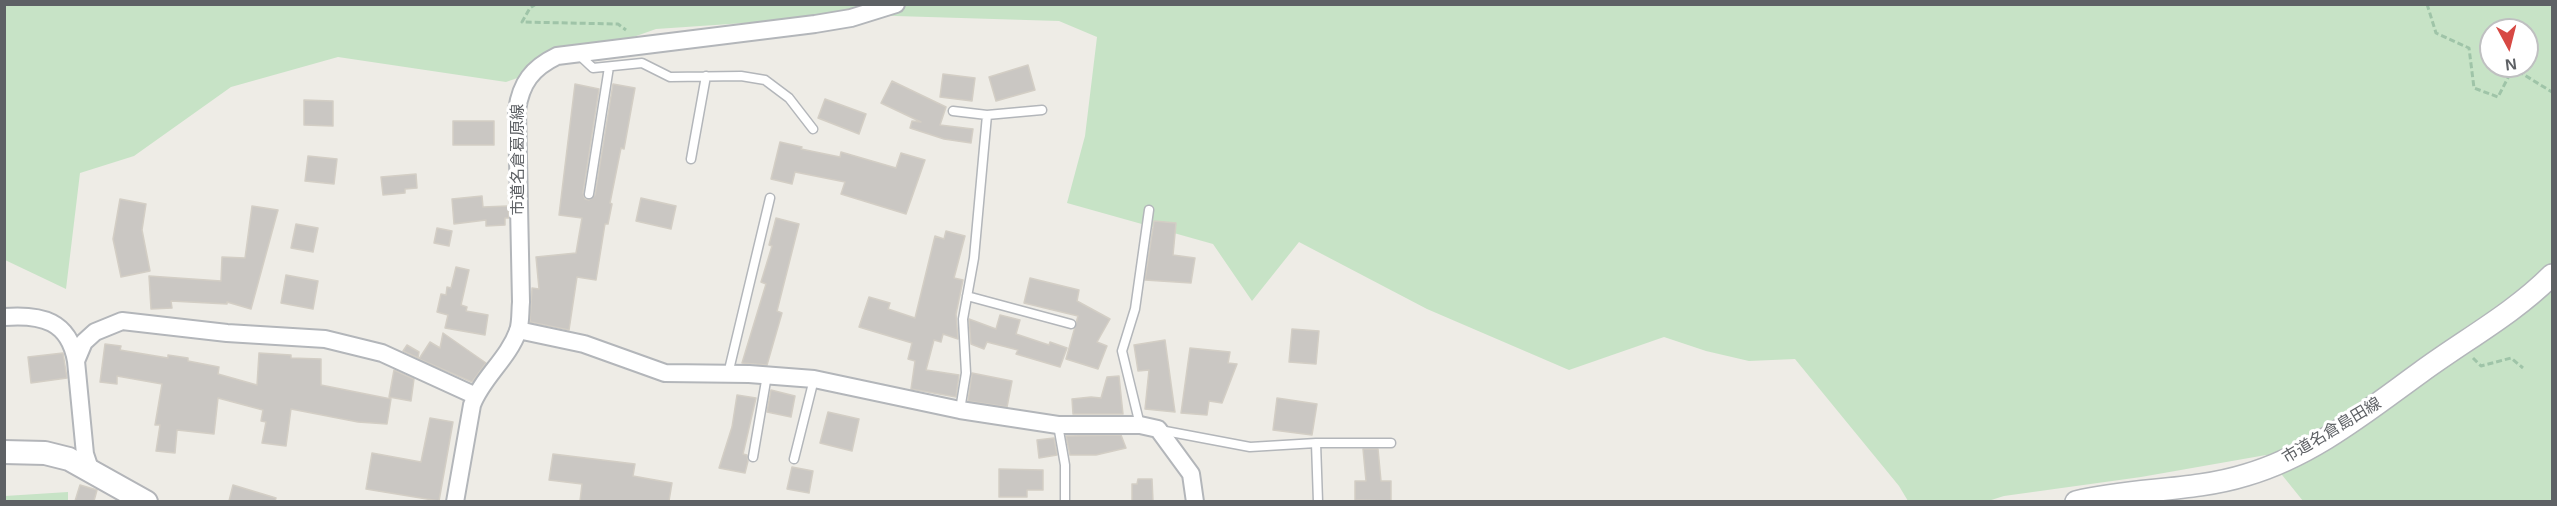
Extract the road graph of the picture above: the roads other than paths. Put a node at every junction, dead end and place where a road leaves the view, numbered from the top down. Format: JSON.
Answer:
{"nodes":[{"id":1,"x":896,"y":4,"type":"edge"},
{"id":2,"x":577,"y":53,"type":"junction"},
{"id":3,"x":609,"y":66,"type":"junction"},
{"id":4,"x":706,"y":76,"type":"junction"},
{"id":5,"x":1042,"y":110,"type":"dead end"},
{"id":6,"x":953,"y":111,"type":"dead end"},
{"id":7,"x":987,"y":115,"type":"junction"},
{"id":8,"x":813,"y":129,"type":"dead end"},
{"id":9,"x":691,"y":159,"type":"dead end"},
{"id":10,"x":588,"y":194,"type":"dead end"},
{"id":11,"x":770,"y":198,"type":"dead end"},
{"id":12,"x":1149,"y":210,"type":"dead end"},
{"id":13,"x":2553,"y":275,"type":"edge"},
{"id":14,"x":968,"y":296,"type":"junction"},
{"id":15,"x":22,"y":316,"type":"junction"},
{"id":16,"x":4,"y":317,"type":"edge"},
{"id":17,"x":1071,"y":324,"type":"dead end"},
{"id":18,"x":4,"y":325,"type":"edge"},
{"id":19,"x":518,"y":330,"type":"junction"},
{"id":20,"x":76,"y":361,"type":"junction"},
{"id":21,"x":728,"y":374,"type":"junction"},
{"id":22,"x":767,"y":375,"type":"junction"},
{"id":23,"x":814,"y":379,"type":"junction"},
{"id":24,"x":476,"y":396,"type":"junction"},
{"id":25,"x":960,"y":410,"type":"junction"},
{"id":26,"x":1058,"y":425,"type":"junction"},
{"id":27,"x":1140,"y":425,"type":"junction"},
{"id":28,"x":1158,"y":429,"type":"junction"},
{"id":29,"x":1316,"y":443,"type":"junction"},
{"id":30,"x":1391,"y":443,"type":"dead end"},
{"id":31,"x":4,"y":452,"type":"edge"},
{"id":32,"x":753,"y":457,"type":"dead end"},
{"id":33,"x":794,"y":459,"type":"dead end"},
{"id":34,"x":92,"y":472,"type":"junction"},
{"id":35,"x":146,"y":501,"type":"edge"},
{"id":36,"x":455,"y":501,"type":"edge"},
{"id":37,"x":1065,"y":501,"type":"edge"},
{"id":38,"x":1196,"y":501,"type":"edge"},
{"id":39,"x":1318,"y":501,"type":"edge"},
{"id":40,"x":2076,"y":501,"type":"edge"}],
"edges":[{"from":1,"to":2,"type":"street","name":"市道名倉葛原線"},
{"from":2,"to":3,"type":"lane"},
{"from":2,"to":19,"type":"street","name":"市道名倉葛原線"},
{"from":3,"to":4,"type":"lane"},
{"from":3,"to":10,"type":"lane"},
{"from":4,"to":8,"type":"lane"},
{"from":4,"to":9,"type":"lane"},
{"from":5,"to":7,"type":"lane"},
{"from":6,"to":7,"type":"lane"},
{"from":7,"to":14,"type":"lane"},
{"from":11,"to":21,"type":"lane"},
{"from":12,"to":27,"type":"lane"},
{"from":13,"to":40,"type":"street","name":"市道名倉島田線"},
{"from":14,"to":17,"type":"lane"},
{"from":14,"to":25,"type":"lane"},
{"from":15,"to":16,"type":"street"},
{"from":15,"to":18,"type":"street"},
{"from":15,"to":20,"type":"street"},
{"from":19,"to":21,"type":"street"},
{"from":19,"to":24,"type":"street","name":"市道名倉葛原線"},
{"from":20,"to":24,"type":"street"},
{"from":20,"to":34,"type":"street"},
{"from":21,"to":22,"type":"street"},
{"from":22,"to":23,"type":"street"},
{"from":22,"to":32,"type":"lane"},
{"from":23,"to":25,"type":"street"},
{"from":23,"to":33,"type":"lane"},
{"from":24,"to":36,"type":"street","name":"市道名倉葛原線"},
{"from":25,"to":26,"type":"street"},
{"from":26,"to":27,"type":"street"},
{"from":26,"to":37,"type":"lane"},
{"from":27,"to":28,"type":"street"},
{"from":28,"to":29,"type":"lane"},
{"from":28,"to":38,"type":"street"},
{"from":29,"to":30,"type":"lane"},
{"from":29,"to":39,"type":"lane"},
{"from":31,"to":34,"type":"main road"},
{"from":34,"to":35,"type":"main road"}]}
